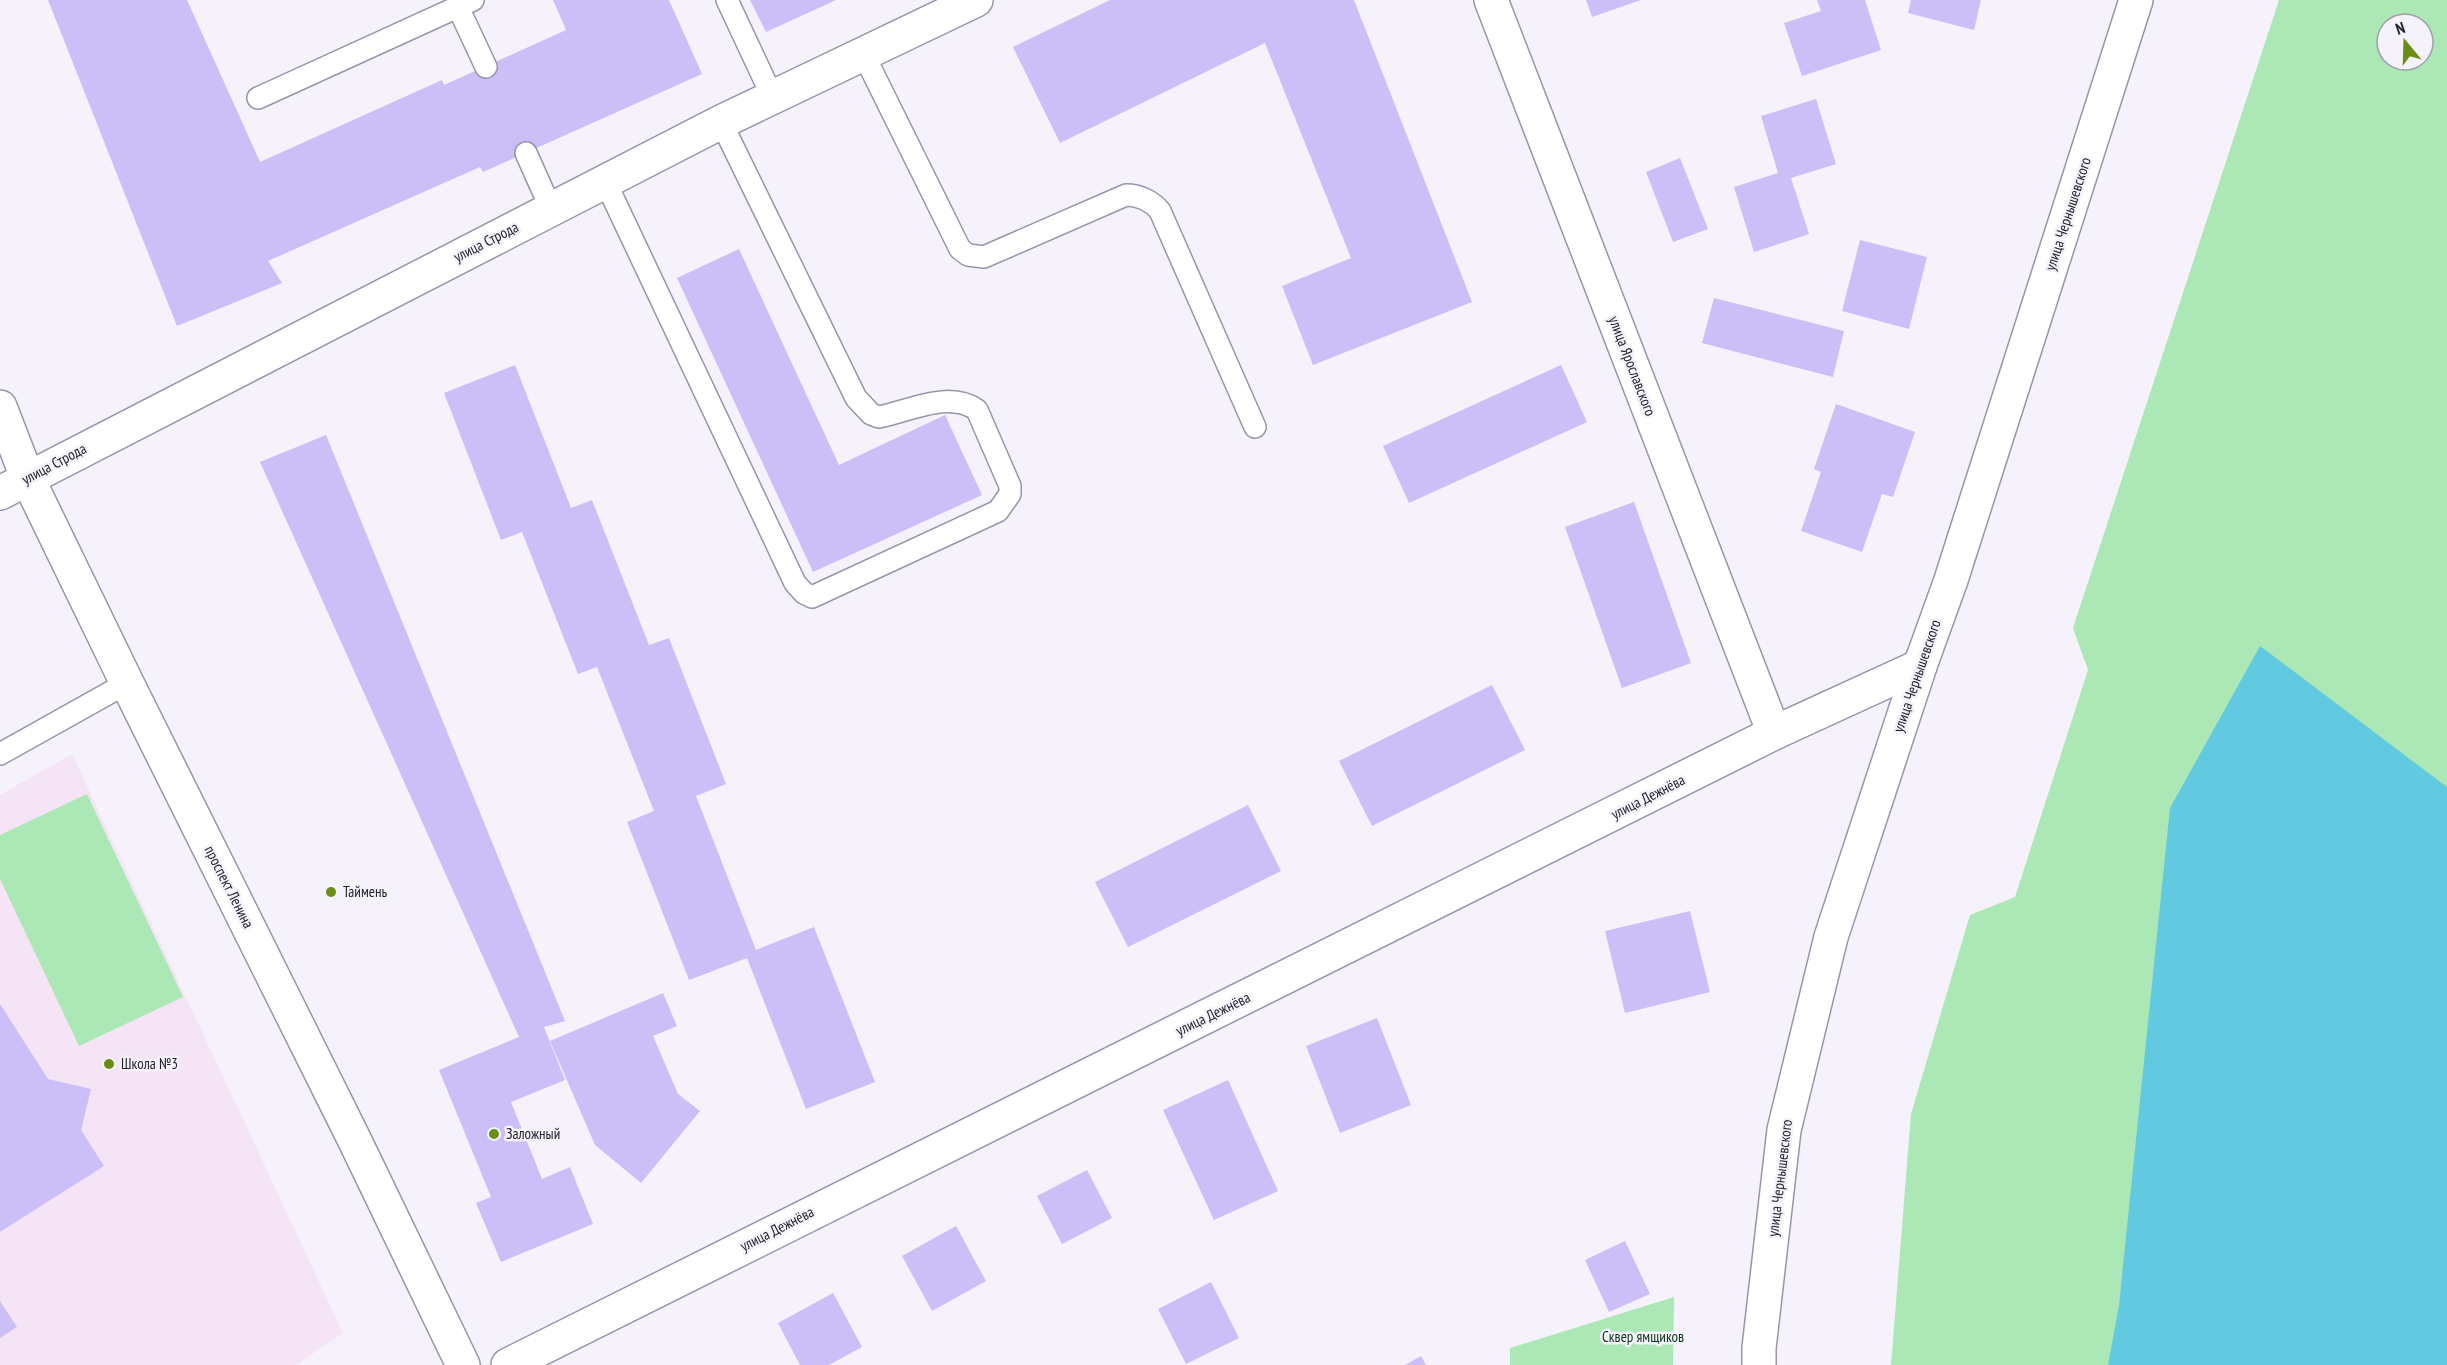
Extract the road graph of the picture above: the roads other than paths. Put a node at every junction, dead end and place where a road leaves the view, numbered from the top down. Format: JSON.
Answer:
{"nodes":[{"id":1,"x":727,"y":0,"type":"edge"},
{"id":2,"x":976,"y":0,"type":"edge"},
{"id":3,"x":1491,"y":0,"type":"edge"},
{"id":4,"x":2136,"y":0,"type":"edge"},
{"id":5,"x":466,"y":3,"type":"edge"},
{"id":6,"x":863,"y":53,"type":"junction"},
{"id":7,"x":486,"y":67,"type":"dead end"},
{"id":8,"x":772,"y":96,"type":"junction"},
{"id":9,"x":258,"y":98,"type":"dead end"},
{"id":10,"x":721,"y":122,"type":"junction"},
{"id":11,"x":526,"y":153,"type":"dead end"},
{"id":12,"x":605,"y":181,"type":"junction"},
{"id":13,"x":551,"y":209,"type":"junction"},
{"id":14,"x":1,"y":414,"type":"edge"},
{"id":15,"x":1255,"y":427,"type":"dead end"},
{"id":16,"x":14,"y":485,"type":"edge"},
{"id":17,"x":1920,"y":666,"type":"junction"},
{"id":18,"x":127,"y":683,"type":"junction"},
{"id":19,"x":1774,"y":733,"type":"junction"},
{"id":20,"x":0,"y":754,"type":"edge"},
{"id":21,"x":463,"y":1365,"type":"edge"},
{"id":22,"x":508,"y":1365,"type":"edge"},
{"id":23,"x":1760,"y":1365,"type":"edge"}],
"edges":[{"from":1,"to":8,"type":"lane"},
{"from":2,"to":6,"type":"main road","name":"улица Строда"},
{"from":3,"to":19,"type":"main road","name":"улица Ярославского"},
{"from":4,"to":17,"type":"main road","name":"улица Чернышевского"},
{"from":5,"to":7,"type":"lane"},
{"from":5,"to":9,"type":"lane"},
{"from":6,"to":8,"type":"main road","name":"улица Строда"},
{"from":6,"to":15,"type":"lane"},
{"from":8,"to":10,"type":"main road","name":"улица Строда"},
{"from":10,"to":12,"type":"main road","name":"улица Строда"},
{"from":10,"to":12,"type":"lane"},
{"from":11,"to":13,"type":"lane"},
{"from":12,"to":13,"type":"main road","name":"улица Строда"},
{"from":13,"to":16,"type":"main road","name":"улица Строда"},
{"from":14,"to":16,"type":"main road","name":"проспект Ленина"},
{"from":16,"to":18,"type":"main road","name":"проспект Ленина"},
{"from":17,"to":19,"type":"main road","name":"улица Дежнёва"},
{"from":17,"to":23,"type":"main road","name":"улица Чернышевского"},
{"from":18,"to":20,"type":"lane"},
{"from":18,"to":21,"type":"main road","name":"проспект Ленина"},
{"from":19,"to":22,"type":"main road","name":"улица Дежнёва"}]}
